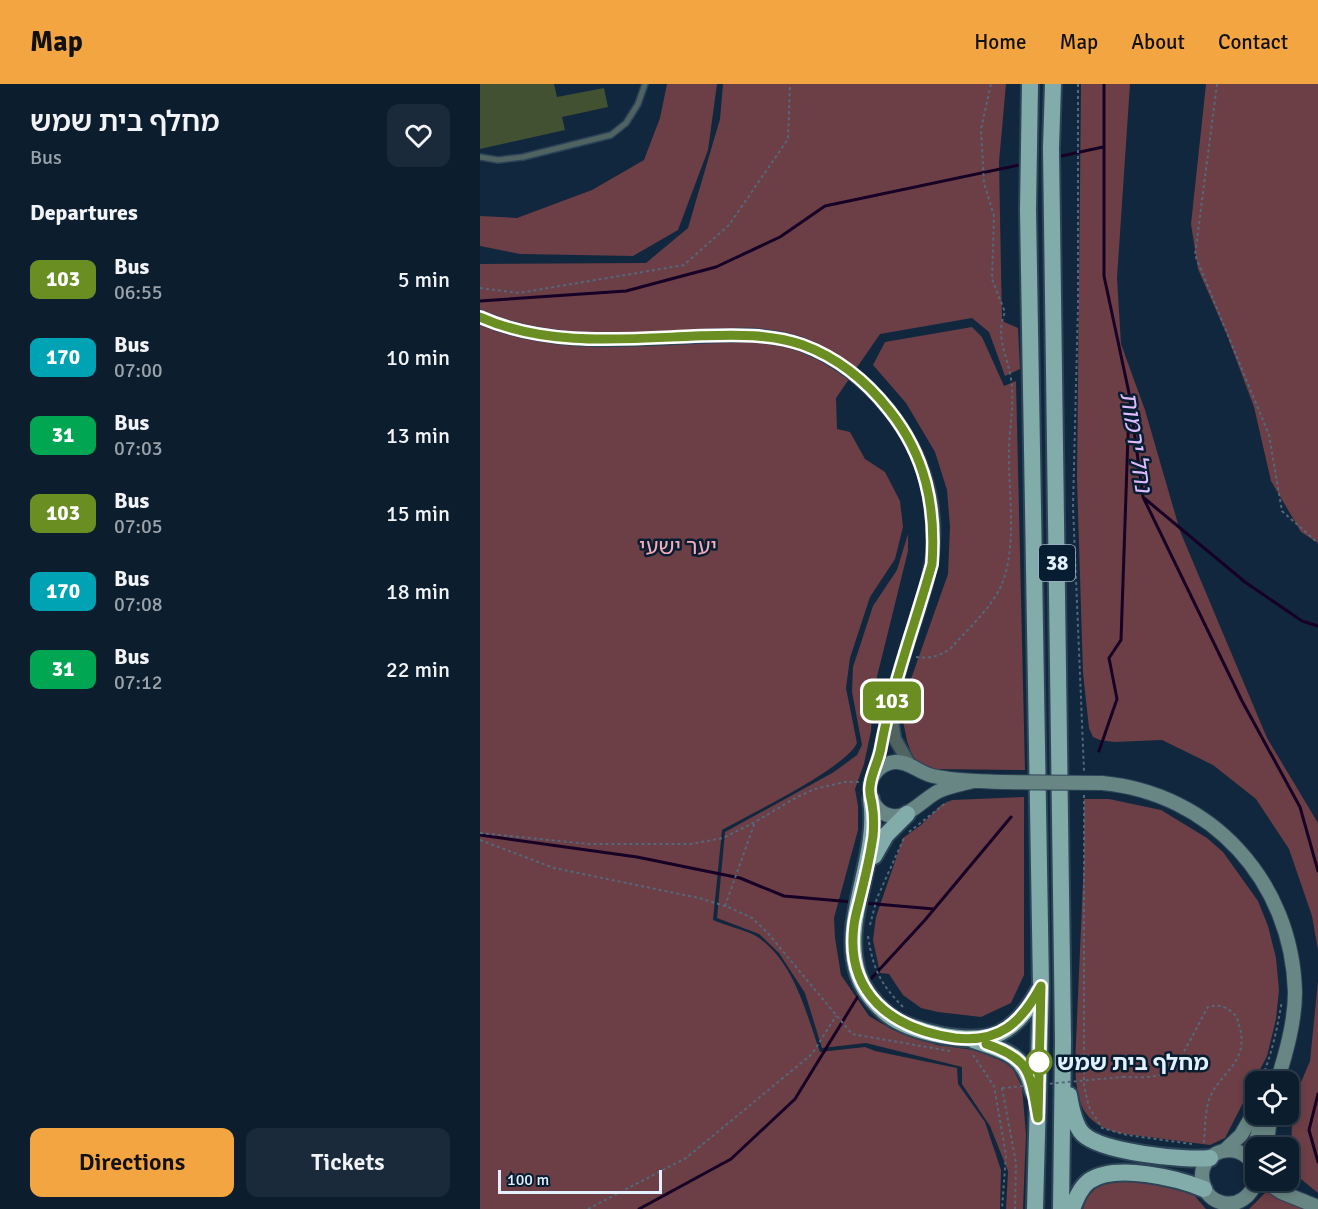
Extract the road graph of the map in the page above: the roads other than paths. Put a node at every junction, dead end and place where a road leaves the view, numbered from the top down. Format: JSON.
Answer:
{"nodes":[{"id":1,"x":645,"y":84,"type":"edge"},
{"id":2,"x":1030,"y":84,"type":"edge"},
{"id":3,"x":1053,"y":84,"type":"edge"},
{"id":4,"x":480,"y":157,"type":"edge"},
{"id":5,"x":480,"y":317,"type":"edge"},
{"id":6,"x":892,"y":702,"type":"junction"},
{"id":7,"x":914,"y":768,"type":"junction"},
{"id":8,"x":974,"y":782,"type":"junction"},
{"id":9,"x":872,"y":786,"type":"junction"},
{"id":10,"x":913,"y":809,"type":"junction"},
{"id":11,"x":867,"y":871,"type":"junction"},
{"id":12,"x":1041,"y":986,"type":"junction"},
{"id":13,"x":970,"y":1041,"type":"junction"},
{"id":14,"x":1063,"y":1041,"type":"junction"},
{"id":15,"x":1279,"y":1071,"type":"edge"},
{"id":16,"x":1038,"y":1118,"type":"junction"},
{"id":17,"x":1245,"y":1125,"type":"edge"},
{"id":18,"x":1225,"y":1150,"type":"junction"},
{"id":19,"x":1210,"y":1152,"type":"junction"},
{"id":20,"x":1245,"y":1155,"type":"edge"},
{"id":21,"x":1204,"y":1189,"type":"junction"},
{"id":22,"x":1251,"y":1191,"type":"edge"},
{"id":23,"x":1280,"y":1191,"type":"edge"},
{"id":24,"x":1295,"y":1191,"type":"edge"},
{"id":25,"x":1312,"y":1204,"type":"edge"},
{"id":26,"x":1226,"y":1206,"type":"edge"},
{"id":27,"x":1035,"y":1209,"type":"edge"},
{"id":28,"x":1061,"y":1209,"type":"edge"},
{"id":29,"x":1072,"y":1209,"type":"edge"}],
"edges":[{"from":1,"to":4,"type":"lane"},
{"from":2,"to":12,"type":"highway","number":"38"},
{"from":3,"to":14,"type":"highway","number":"38"},
{"from":5,"to":6,"type":"street"},
{"from":6,"to":7,"type":"street"},
{"from":6,"to":9,"type":"street"},
{"from":7,"to":8,"type":"main road"},
{"from":7,"to":9,"type":"main road"},
{"from":7,"to":10,"type":"main road"},
{"from":8,"to":10,"type":"main road"},
{"from":8,"to":15,"type":"main road","bridge":true},
{"from":9,"to":10,"type":"main road"},
{"from":9,"to":11,"type":"highway"},
{"from":10,"to":11,"type":"highway"},
{"from":11,"to":13,"type":"highway"},
{"from":12,"to":13,"type":"highway"},
{"from":12,"to":16,"type":"highway","number":"38"},
{"from":13,"to":16,"type":"highway"},
{"from":14,"to":19,"type":"highway"},
{"from":14,"to":28,"type":"highway","number":"38"},
{"from":16,"to":27,"type":"highway","number":"38"},
{"from":17,"to":18,"type":"main road"},
{"from":18,"to":19,"type":"main road"},
{"from":18,"to":20,"type":"main road"},
{"from":19,"to":21,"type":"main road"},
{"from":21,"to":26,"type":"main road"},
{"from":21,"to":29,"type":"highway"},
{"from":22,"to":26,"type":"main road"},
{"from":23,"to":25,"type":"main road"},
{"from":24,"to":25,"type":"main road"}]}
